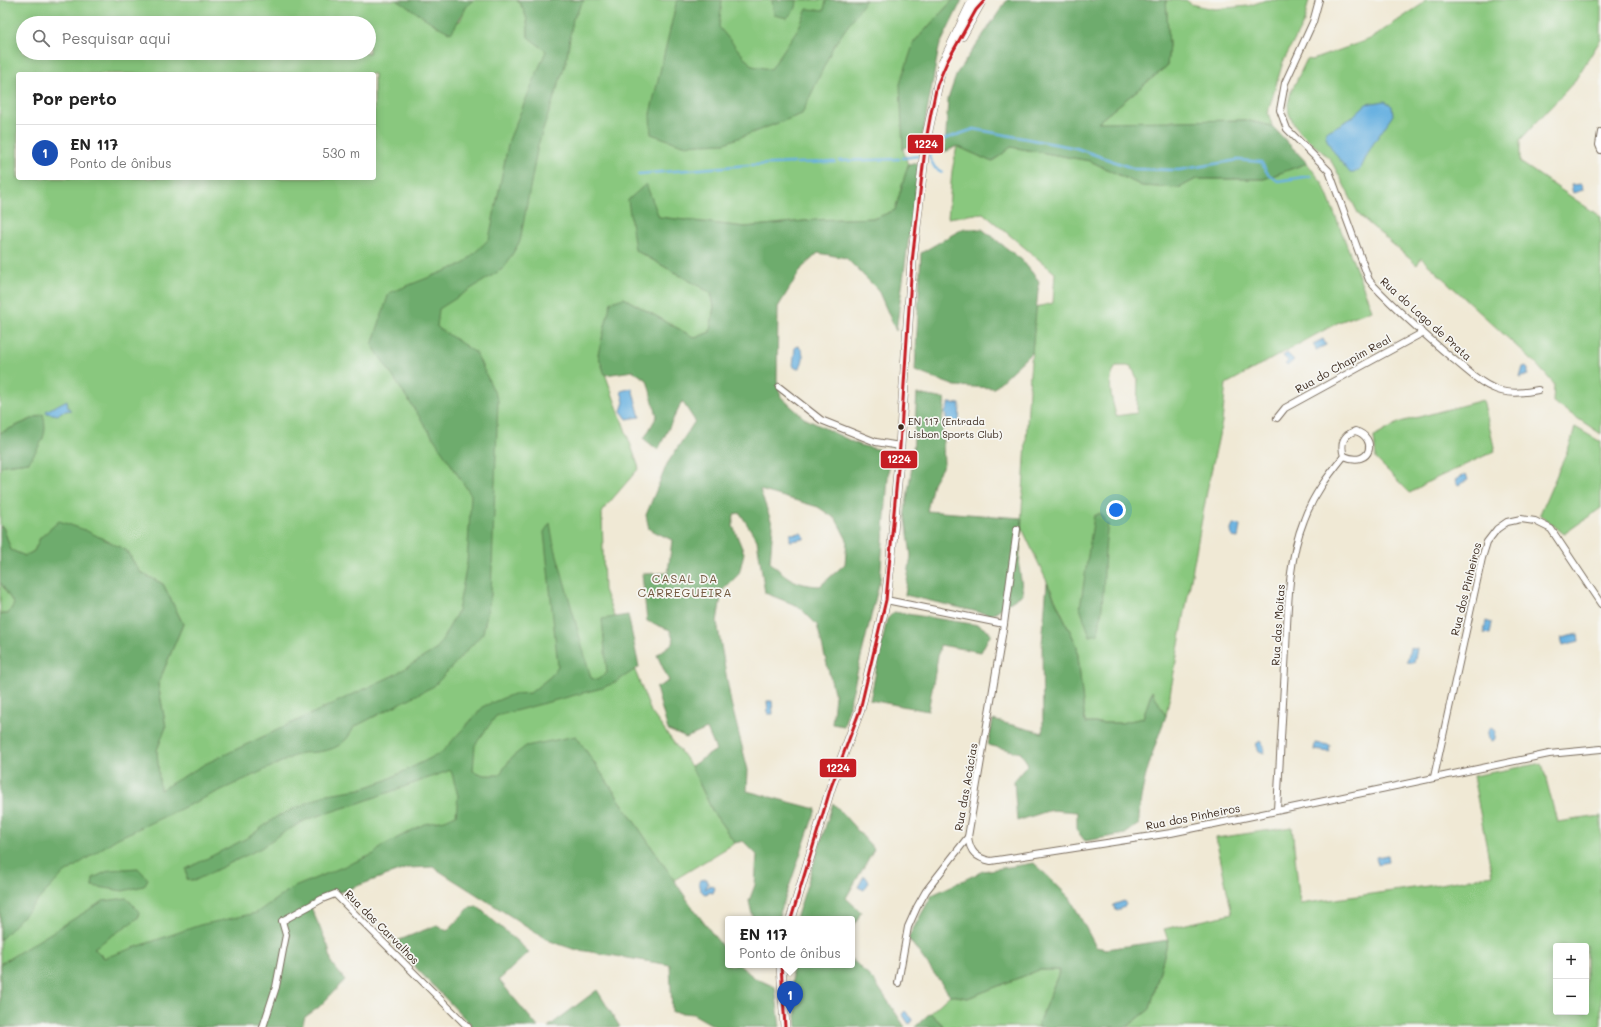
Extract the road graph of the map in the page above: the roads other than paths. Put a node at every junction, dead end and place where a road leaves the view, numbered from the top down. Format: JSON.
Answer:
{"nodes":[{"id":1,"x":973,"y":0,"type":"edge"},
{"id":2,"x":982,"y":0,"type":"edge"},
{"id":3,"x":985,"y":0,"type":"edge"},
{"id":4,"x":1319,"y":0,"type":"edge"},
{"id":5,"x":976,"y":10,"type":"junction"},
{"id":6,"x":937,"y":86,"type":"junction"},
{"id":7,"x":1601,"y":132,"type":"edge"},
{"id":8,"x":1601,"y":150,"type":"edge"},
{"id":9,"x":1422,"y":332,"type":"junction"},
{"id":10,"x":779,"y":387,"type":"dead end"},
{"id":11,"x":1538,"y":390,"type":"dead end"},
{"id":12,"x":1277,"y":418,"type":"dead end"},
{"id":13,"x":900,"y":446,"type":"junction"},
{"id":14,"x":1344,"y":456,"type":"junction"},
{"id":15,"x":1017,"y":529,"type":"dead end"},
{"id":16,"x":886,"y":600,"type":"junction"},
{"id":17,"x":1601,"y":604,"type":"edge"},
{"id":18,"x":1004,"y":624,"type":"junction"},
{"id":19,"x":1601,"y":749,"type":"edge"},
{"id":20,"x":1434,"y":778,"type":"junction"},
{"id":21,"x":1277,"y":810,"type":"junction"},
{"id":22,"x":968,"y":836,"type":"junction"},
{"id":23,"x":792,"y":916,"type":"edge"},
{"id":24,"x":781,"y":968,"type":"edge"},
{"id":25,"x":898,"y":983,"type":"dead end"},
{"id":26,"x":263,"y":1027,"type":"edge"},
{"id":27,"x":468,"y":1027,"type":"edge"},
{"id":28,"x":785,"y":1027,"type":"edge"}],
"edges":[{"from":1,"to":6,"type":"main road"},
{"from":2,"to":5,"type":"main road"},
{"from":3,"to":5,"type":"street"},
{"from":4,"to":9,"type":"street","name":"Rua do Lago de Prata"},
{"from":5,"to":6,"type":"main road"},
{"from":6,"to":13,"type":"main road"},
{"from":7,"to":8,"type":"street"},
{"from":9,"to":11,"type":"street","name":"Rua do Lago de Prata"},
{"from":9,"to":12,"type":"street","name":"Rua do Chapim Real"},
{"from":10,"to":13,"type":"street"},
{"from":13,"to":16,"type":"main road"},
{"from":14,"to":14,"type":"street"},
{"from":14,"to":21,"type":"street","name":"Rua das Moitas"},
{"from":15,"to":18,"type":"street","name":"Rua das Acácias"},
{"from":16,"to":18,"type":"street"},
{"from":16,"to":23,"type":"main road"},
{"from":17,"to":20,"type":"street","name":"Rua dos Pinheiros"},
{"from":18,"to":22,"type":"street","name":"Rua das Acácias"},
{"from":19,"to":20,"type":"street","name":"Rua dos Pinheiros"},
{"from":20,"to":21,"type":"street","name":"Rua dos Pinheiros"},
{"from":21,"to":22,"type":"street","name":"Rua dos Pinheiros"},
{"from":22,"to":25,"type":"street","name":"Rua das Acácias"},
{"from":24,"to":28,"type":"main road"},
{"from":26,"to":27,"type":"street","name":"Rua dos Carvalhos"}]}
